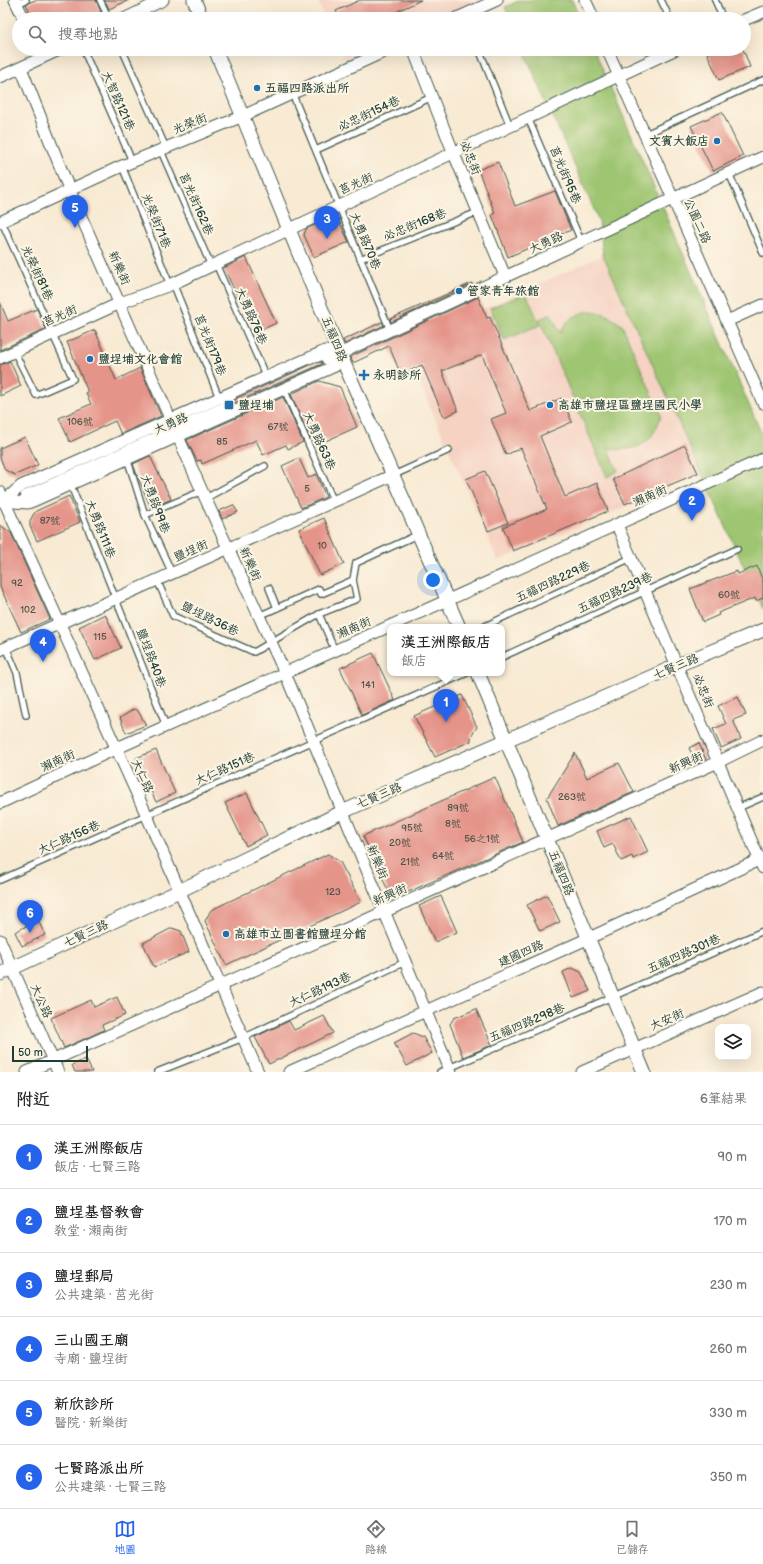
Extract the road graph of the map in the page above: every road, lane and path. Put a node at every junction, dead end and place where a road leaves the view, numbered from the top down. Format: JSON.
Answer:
{"nodes":[{"id":1,"x":100,"y":0,"type":"edge"},
{"id":2,"x":163,"y":0,"type":"edge"},
{"id":3,"x":194,"y":0,"type":"edge"},
{"id":4,"x":497,"y":0,"type":"edge"},
{"id":5,"x":585,"y":0,"type":"edge"},
{"id":6,"x":661,"y":0,"type":"edge"},
{"id":7,"x":715,"y":0,"type":"edge"},
{"id":8,"x":20,"y":1,"type":"edge"},
{"id":9,"x":22,"y":12,"type":"edge"},
{"id":10,"x":106,"y":12,"type":"edge"},
{"id":11,"x":138,"y":12,"type":"edge"},
{"id":12,"x":199,"y":12,"type":"edge"},
{"id":13,"x":475,"y":12,"type":"edge"},
{"id":14,"x":591,"y":12,"type":"edge"},
{"id":15,"x":667,"y":12,"type":"edge"},
{"id":16,"x":720,"y":12,"type":"edge"},
{"id":17,"x":763,"y":12,"type":"edge"},
{"id":18,"x":751,"y":17,"type":"edge"},
{"id":19,"x":36,"y":56,"type":"edge"},
{"id":20,"x":86,"y":56,"type":"edge"},
{"id":21,"x":125,"y":56,"type":"edge"},
{"id":22,"x":218,"y":56,"type":"edge"},
{"id":23,"x":374,"y":56,"type":"edge"},
{"id":24,"x":416,"y":56,"type":"edge"},
{"id":25,"x":482,"y":56,"type":"edge"},
{"id":26,"x":610,"y":56,"type":"edge"},
{"id":27,"x":661,"y":56,"type":"edge"},
{"id":28,"x":21,"y":68,"type":"junction"},
{"id":29,"x":620,"y":76,"type":"junction"},
{"id":30,"x":0,"y":77,"type":"edge"},
{"id":31,"x":763,"y":80,"type":"edge"},
{"id":32,"x":292,"y":93,"type":"junction"},
{"id":33,"x":432,"y":97,"type":"junction"},
{"id":34,"x":243,"y":116,"type":"junction"},
{"id":35,"x":528,"y":118,"type":"junction"},
{"id":36,"x":510,"y":126,"type":"junction"},
{"id":37,"x":646,"y":134,"type":"junction"},
{"id":38,"x":163,"y":150,"type":"junction"},
{"id":39,"x":316,"y":150,"type":"junction"},
{"id":40,"x":454,"y":154,"type":"junction"},
{"id":41,"x":763,"y":157,"type":"edge"},
{"id":42,"x":127,"y":163,"type":"junction"},
{"id":43,"x":729,"y":173,"type":"junction"},
{"id":44,"x":70,"y":189,"type":"junction"},
{"id":45,"x":672,"y":199,"type":"junction"},
{"id":46,"x":338,"y":206,"type":"junction"},
{"id":47,"x":478,"y":212,"type":"junction"},
{"id":48,"x":1,"y":220,"type":"edge"},
{"id":49,"x":290,"y":228,"type":"junction"},
{"id":50,"x":581,"y":241,"type":"junction"},
{"id":51,"x":763,"y":253,"type":"edge"},
{"id":52,"x":360,"y":259,"type":"junction"},
{"id":53,"x":213,"y":265,"type":"junction"},
{"id":54,"x":505,"y":276,"type":"junction"},
{"id":55,"x":171,"y":284,"type":"junction"},
{"id":56,"x":120,"y":303,"type":"junction"},
{"id":57,"x":763,"y":305,"type":"edge"},
{"id":58,"x":728,"y":321,"type":"junction"},
{"id":59,"x":390,"y":330,"type":"junction"},
{"id":60,"x":53,"y":333,"type":"junction"},
{"id":61,"x":14,"y":351,"type":"junction"},
{"id":62,"x":340,"y":354,"type":"junction"},
{"id":63,"x":0,"y":358,"type":"edge"},
{"id":64,"x":266,"y":377,"type":"junction"},
{"id":65,"x":760,"y":385,"type":"edge"},
{"id":66,"x":284,"y":389,"type":"junction"},
{"id":67,"x":763,"y":403,"type":"edge"},
{"id":68,"x":223,"y":406,"type":"junction"},
{"id":69,"x":175,"y":428,"type":"junction"},
{"id":70,"x":123,"y":450,"type":"junction"},
{"id":71,"x":449,"y":450,"type":"dead end"},
{"id":72,"x":763,"y":459,"type":"edge"},
{"id":73,"x":265,"y":466,"type":"dead end"},
{"id":74,"x":393,"y":475,"type":"junction"},
{"id":75,"x":67,"y":476,"type":"junction"},
{"id":76,"x":25,"y":495,"type":"dead end"},
{"id":77,"x":204,"y":495,"type":"junction"},
{"id":78,"x":1,"y":498,"type":"edge"},
{"id":79,"x":334,"y":502,"type":"junction"},
{"id":80,"x":145,"y":515,"type":"junction"},
{"id":81,"x":617,"y":525,"type":"junction"},
{"id":82,"x":419,"y":534,"type":"junction"},
{"id":83,"x":229,"y":548,"type":"junction"},
{"id":84,"x":737,"y":550,"type":"dead end"},
{"id":85,"x":632,"y":557,"type":"junction"},
{"id":86,"x":172,"y":573,"type":"junction"},
{"id":87,"x":157,"y":580,"type":"junction"},
{"id":88,"x":353,"y":580,"type":"junction"},
{"id":89,"x":268,"y":588,"type":"dead end"},
{"id":90,"x":646,"y":592,"type":"junction"},
{"id":91,"x":116,"y":598,"type":"junction"},
{"id":92,"x":448,"y":600,"type":"junction"},
{"id":93,"x":277,"y":608,"type":"junction"},
{"id":94,"x":319,"y":614,"type":"junction"},
{"id":95,"x":259,"y":616,"type":"junction"},
{"id":96,"x":60,"y":623,"type":"junction"},
{"id":97,"x":395,"y":624,"type":"edge"},
{"id":98,"x":459,"y":624,"type":"edge"},
{"id":99,"x":489,"y":624,"type":"edge"},
{"id":100,"x":387,"y":628,"type":"edge"},
{"id":101,"x":763,"y":630,"type":"edge"},
{"id":102,"x":271,"y":643,"type":"junction"},
{"id":103,"x":3,"y":649,"type":"edge"},
{"id":104,"x":335,"y":651,"type":"junction"},
{"id":105,"x":505,"y":656,"type":"edge"},
{"id":106,"x":678,"y":665,"type":"junction"},
{"id":107,"x":285,"y":673,"type":"junction"},
{"id":108,"x":460,"y":676,"type":"edge"},
{"id":109,"x":479,"y":676,"type":"edge"},
{"id":110,"x":26,"y":715,"type":"dead end"},
{"id":111,"x":166,"y":726,"type":"junction"},
{"id":112,"x":763,"y":740,"type":"edge"},
{"id":113,"x":507,"y":741,"type":"junction"},
{"id":114,"x":312,"y":742,"type":"junction"},
{"id":115,"x":115,"y":749,"type":"junction"},
{"id":116,"x":718,"y":762,"type":"junction"},
{"id":117,"x":763,"y":798,"type":"edge"},
{"id":118,"x":0,"y":803,"type":"edge"},
{"id":119,"x":738,"y":808,"type":"junction"},
{"id":120,"x":342,"y":812,"type":"junction"},
{"id":121,"x":147,"y":816,"type":"junction"},
{"id":122,"x":547,"y":839,"type":"junction"},
{"id":123,"x":762,"y":862,"type":"edge"},
{"id":124,"x":0,"y":880,"type":"edge"},
{"id":125,"x":179,"y":891,"type":"junction"},
{"id":126,"x":385,"y":912,"type":"junction"},
{"id":127,"x":763,"y":931,"type":"edge"},
{"id":128,"x":587,"y":939,"type":"junction"},
{"id":129,"x":0,"y":940,"type":"edge"},
{"id":130,"x":406,"y":962,"type":"junction"},
{"id":131,"x":12,"y":968,"type":"junction"},
{"id":132,"x":0,"y":974,"type":"edge"},
{"id":133,"x":220,"y":985,"type":"junction"},
{"id":134,"x":763,"y":992,"type":"edge"},
{"id":135,"x":613,"y":998,"type":"junction"},
{"id":136,"x":426,"y":1011,"type":"junction"},
{"id":137,"x":243,"y":1038,"type":"junction"},
{"id":138,"x":634,"y":1049,"type":"junction"},
{"id":139,"x":53,"y":1060,"type":"junction"},
{"id":140,"x":447,"y":1071,"type":"edge"},
{"id":141,"x":27,"y":1072,"type":"edge"},
{"id":142,"x":58,"y":1072,"type":"edge"},
{"id":143,"x":158,"y":1072,"type":"edge"},
{"id":144,"x":258,"y":1072,"type":"edge"},
{"id":145,"x":289,"y":1072,"type":"edge"},
{"id":146,"x":582,"y":1072,"type":"edge"},
{"id":147,"x":644,"y":1072,"type":"edge"}],
"edges":[{"from":1,"to":10,"type":"lane"},
{"from":2,"to":11,"type":"street"},
{"from":3,"to":12,"type":"street"},
{"from":4,"to":13,"type":"street"},
{"from":5,"to":14,"type":"street"},
{"from":6,"to":15,"type":"lane"},
{"from":7,"to":16,"type":"lane"},
{"from":8,"to":9,"type":"street"},
{"from":17,"to":18,"type":"street"},
{"from":19,"to":28,"type":"street"},
{"from":20,"to":42,"type":"lane","name":"大智路121巷"},
{"from":21,"to":38,"type":"lane","name":"莒光街162巷"},
{"from":22,"to":34,"type":"street","name":"五福四路"},
{"from":23,"to":32,"type":"street","name":"光榮街"},
{"from":24,"to":33,"type":"street","name":"必忠街"},
{"from":25,"to":36,"type":"lane"},
{"from":26,"to":29,"type":"street","name":"公園二路"},
{"from":27,"to":29,"type":"street","name":"莒光街"},
{"from":28,"to":30,"type":"street"},
{"from":28,"to":44,"type":"street","name":"新樂街"},
{"from":29,"to":35,"type":"street","name":"莒光街"},
{"from":29,"to":37,"type":"street","name":"公園二路"},
{"from":31,"to":37,"type":"lane"},
{"from":32,"to":34,"type":"street","name":"光榮街"},
{"from":32,"to":39,"type":"lane","name":"大勇路70巷"},
{"from":33,"to":39,"type":"lane","name":"必忠街154巷"},
{"from":33,"to":40,"type":"street","name":"必忠街"},
{"from":34,"to":38,"type":"street","name":"光榮街"},
{"from":34,"to":49,"type":"street","name":"五福四路"},
{"from":35,"to":36,"type":"street","name":"莒光街"},
{"from":35,"to":50,"type":"lane","name":"莒光街95巷"},
{"from":36,"to":40,"type":"street","name":"莒光街"},
{"from":37,"to":45,"type":"street","name":"公園二路"},
{"from":38,"to":42,"type":"street","name":"光榮街"},
{"from":38,"to":53,"type":"lane","name":"莒光街162巷"},
{"from":39,"to":46,"type":"lane","name":"大勇路70巷"},
{"from":40,"to":46,"type":"street","name":"莒光街"},
{"from":40,"to":47,"type":"street","name":"必忠街"},
{"from":41,"to":43,"type":"street","name":"大勇路"},
{"from":42,"to":44,"type":"street","name":"光榮街"},
{"from":42,"to":55,"type":"lane","name":"光榮街71巷"},
{"from":43,"to":45,"type":"street","name":"大勇路"},
{"from":43,"to":51,"type":"lane"},
{"from":44,"to":48,"type":"street","name":"光榮街"},
{"from":44,"to":56,"type":"street","name":"新樂街"},
{"from":45,"to":50,"type":"street","name":"大勇路"},
{"from":45,"to":58,"type":"street","name":"公園二路"},
{"from":46,"to":49,"type":"street","name":"莒光街"},
{"from":46,"to":52,"type":"lane","name":"大勇路70巷"},
{"from":47,"to":52,"type":"lane","name":"必忠街168巷"},
{"from":47,"to":54,"type":"street","name":"必忠街"},
{"from":48,"to":60,"type":"lane","name":"光榮街81巷"},
{"from":49,"to":53,"type":"street","name":"莒光街"},
{"from":49,"to":62,"type":"street","name":"五福四路"},
{"from":50,"to":54,"type":"street","name":"大勇路"},
{"from":52,"to":59,"type":"lane","name":"大勇路70巷"},
{"from":53,"to":55,"type":"street","name":"莒光街"},
{"from":53,"to":64,"type":"lane","name":"大勇路76巷"},
{"from":54,"to":59,"type":"street","name":"大勇路"},
{"from":55,"to":56,"type":"street","name":"莒光街"},
{"from":55,"to":68,"type":"lane","name":"莒光街179巷"},
{"from":56,"to":60,"type":"street","name":"莒光街"},
{"from":56,"to":69,"type":"street","name":"新樂街"},
{"from":57,"to":58,"type":"street"},
{"from":58,"to":65,"type":"street","name":"公園二路"},
{"from":59,"to":62,"type":"street","name":"大勇路"},
{"from":60,"to":61,"type":"street","name":"莒光街"},
{"from":60,"to":61,"type":"lane","name":"光榮街81巷"},
{"from":61,"to":63,"type":"street","name":"莒光街"},
{"from":62,"to":64,"type":"street","name":"大勇路"},
{"from":62,"to":66,"type":"street","name":"大勇路"},
{"from":62,"to":68,"type":"street"},
{"from":62,"to":74,"type":"street","name":"五福四路"},
{"from":64,"to":68,"type":"street","name":"大勇路"},
{"from":65,"to":67,"type":"street","name":"公園二路"},
{"from":66,"to":68,"type":"street","name":"大勇路"},
{"from":66,"to":79,"type":"lane","name":"大勇路63巷"},
{"from":68,"to":69,"type":"street","name":"大勇路"},
{"from":68,"to":69,"type":"street","name":"大勇路"},
{"from":69,"to":70,"type":"street","name":"大勇路"},
{"from":69,"to":70,"type":"street","name":"大勇路"},
{"from":69,"to":77,"type":"street","name":"新樂街"},
{"from":70,"to":75,"type":"street","name":"大勇路"},
{"from":70,"to":75,"type":"street","name":"大勇路"},
{"from":70,"to":80,"type":"lane","name":"大勇路99巷"},
{"from":71,"to":74,"type":"lane"},
{"from":72,"to":81,"type":"street","name":"瀨南街"},
{"from":73,"to":77,"type":"lane"},
{"from":74,"to":79,"type":"street","name":"鹽埕街"},
{"from":74,"to":82,"type":"street","name":"五福四路"},
{"from":75,"to":76,"type":"street"},
{"from":75,"to":78,"type":"street","name":"大勇路"},
{"from":75,"to":78,"type":"street","name":"大勇路"},
{"from":75,"to":91,"type":"lane","name":"大勇路111巷"},
{"from":77,"to":80,"type":"lane"},
{"from":77,"to":83,"type":"street","name":"新樂街"},
{"from":78,"to":96,"type":"street","name":"大仁路"},
{"from":79,"to":83,"type":"street","name":"鹽埕街"},
{"from":80,"to":86,"type":"lane","name":"大勇路99巷"},
{"from":81,"to":85,"type":"street","name":"必忠街"},
{"from":81,"to":92,"type":"street","name":"瀨南街"},
{"from":82,"to":88,"type":"lane"},
{"from":82,"to":92,"type":"street","name":"五福四路"},
{"from":83,"to":86,"type":"street","name":"鹽埕街"},
{"from":83,"to":95,"type":"street","name":"新樂街"},
{"from":84,"to":90,"type":"lane","name":"五福四路239巷"},
{"from":85,"to":90,"type":"street","name":"必忠街"},
{"from":85,"to":99,"type":"lane","name":"五福四路229巷"},
{"from":86,"to":87,"type":"street","name":"鹽埕街"},
{"from":87,"to":91,"type":"street","name":"鹽埕街"},
{"from":87,"to":102,"type":"lane","name":"鹽埕路36巷"},
{"from":88,"to":93,"type":"lane"},
{"from":88,"to":94,"type":"lane"},
{"from":89,"to":93,"type":"lane"},
{"from":90,"to":105,"type":"lane","name":"五福四路239巷"},
{"from":90,"to":106,"type":"street","name":"必忠街"},
{"from":91,"to":96,"type":"street","name":"鹽埕街"},
{"from":91,"to":111,"type":"lane","name":"鹽埕路40巷"},
{"from":92,"to":97,"type":"street","name":"瀨南街"},
{"from":92,"to":98,"type":"street","name":"五福四路"},
{"from":93,"to":95,"type":"lane"},
{"from":94,"to":102,"type":"lane"},
{"from":94,"to":104,"type":"lane"},
{"from":95,"to":102,"type":"street","name":"新樂街"},
{"from":96,"to":103,"type":"street","name":"鹽埕街"},
{"from":96,"to":115,"type":"street","name":"大仁路"},
{"from":100,"to":104,"type":"street","name":"瀨南街"},
{"from":101,"to":106,"type":"street","name":"七賢三路"},
{"from":102,"to":107,"type":"street","name":"新樂街"},
{"from":103,"to":110,"type":"lane"},
{"from":104,"to":107,"type":"street","name":"瀨南街"},
{"from":106,"to":113,"type":"street","name":"七賢三路"},
{"from":106,"to":116,"type":"street","name":"必忠街"},
{"from":107,"to":111,"type":"street","name":"瀨南街"},
{"from":107,"to":114,"type":"street","name":"新樂街"},
{"from":108,"to":114,"type":"lane","name":"大仁路151巷"},
{"from":109,"to":113,"type":"street","name":"五福四路"},
{"from":111,"to":115,"type":"street","name":"瀨南街"},
{"from":112,"to":116,"type":"street","name":"新興街"},
{"from":113,"to":120,"type":"street","name":"七賢三路"},
{"from":113,"to":122,"type":"street","name":"五福四路"},
{"from":114,"to":120,"type":"street","name":"新樂街"},
{"from":114,"to":121,"type":"lane","name":"大仁路151巷"},
{"from":115,"to":118,"type":"street","name":"瀨南街"},
{"from":115,"to":121,"type":"street","name":"大仁路"},
{"from":116,"to":119,"type":"street","name":"必忠街"},
{"from":116,"to":122,"type":"street","name":"新興街"},
{"from":117,"to":119,"type":"lane"},
{"from":119,"to":123,"type":"street","name":"必忠街"},
{"from":120,"to":125,"type":"street","name":"七賢三路"},
{"from":120,"to":126,"type":"street","name":"新樂街"},
{"from":121,"to":124,"type":"lane","name":"大仁路156巷"},
{"from":121,"to":125,"type":"street","name":"大仁路"},
{"from":122,"to":126,"type":"street","name":"新興街"},
{"from":122,"to":128,"type":"street","name":"五福四路"},
{"from":123,"to":128,"type":"street","name":"建國四路"},
{"from":125,"to":131,"type":"street","name":"七賢三路"},
{"from":125,"to":133,"type":"street","name":"大仁路"},
{"from":126,"to":130,"type":"street","name":"新樂街"},
{"from":126,"to":133,"type":"street","name":"新興街"},
{"from":127,"to":135,"type":"lane","name":"五福四路301巷"},
{"from":128,"to":135,"type":"street","name":"五福四路"},
{"from":128,"to":136,"type":"street","name":"建國四路"},
{"from":129,"to":131,"type":"street","name":"大公路"},
{"from":130,"to":136,"type":"street","name":"新樂街"},
{"from":130,"to":137,"type":"lane","name":"大仁路193巷"},
{"from":131,"to":132,"type":"street","name":"七賢三路"},
{"from":131,"to":139,"type":"street","name":"大公路"},
{"from":133,"to":137,"type":"street","name":"大仁路"},
{"from":133,"to":139,"type":"street","name":"新興街"},
{"from":134,"to":138,"type":"street","name":"大安街"},
{"from":135,"to":138,"type":"street","name":"五福四路"},
{"from":135,"to":140,"type":"lane","name":"五福四路298巷"},
{"from":136,"to":140,"type":"street","name":"新樂街"},
{"from":136,"to":145,"type":"street","name":"建國四路"},
{"from":137,"to":143,"type":"lane","name":"大仁路193巷"},
{"from":137,"to":144,"type":"street","name":"大仁路"},
{"from":138,"to":146,"type":"street","name":"大安街"},
{"from":138,"to":147,"type":"street","name":"五福四路"},
{"from":139,"to":141,"type":"street","name":"新興街"},
{"from":139,"to":142,"type":"street","name":"大公路"}]}
